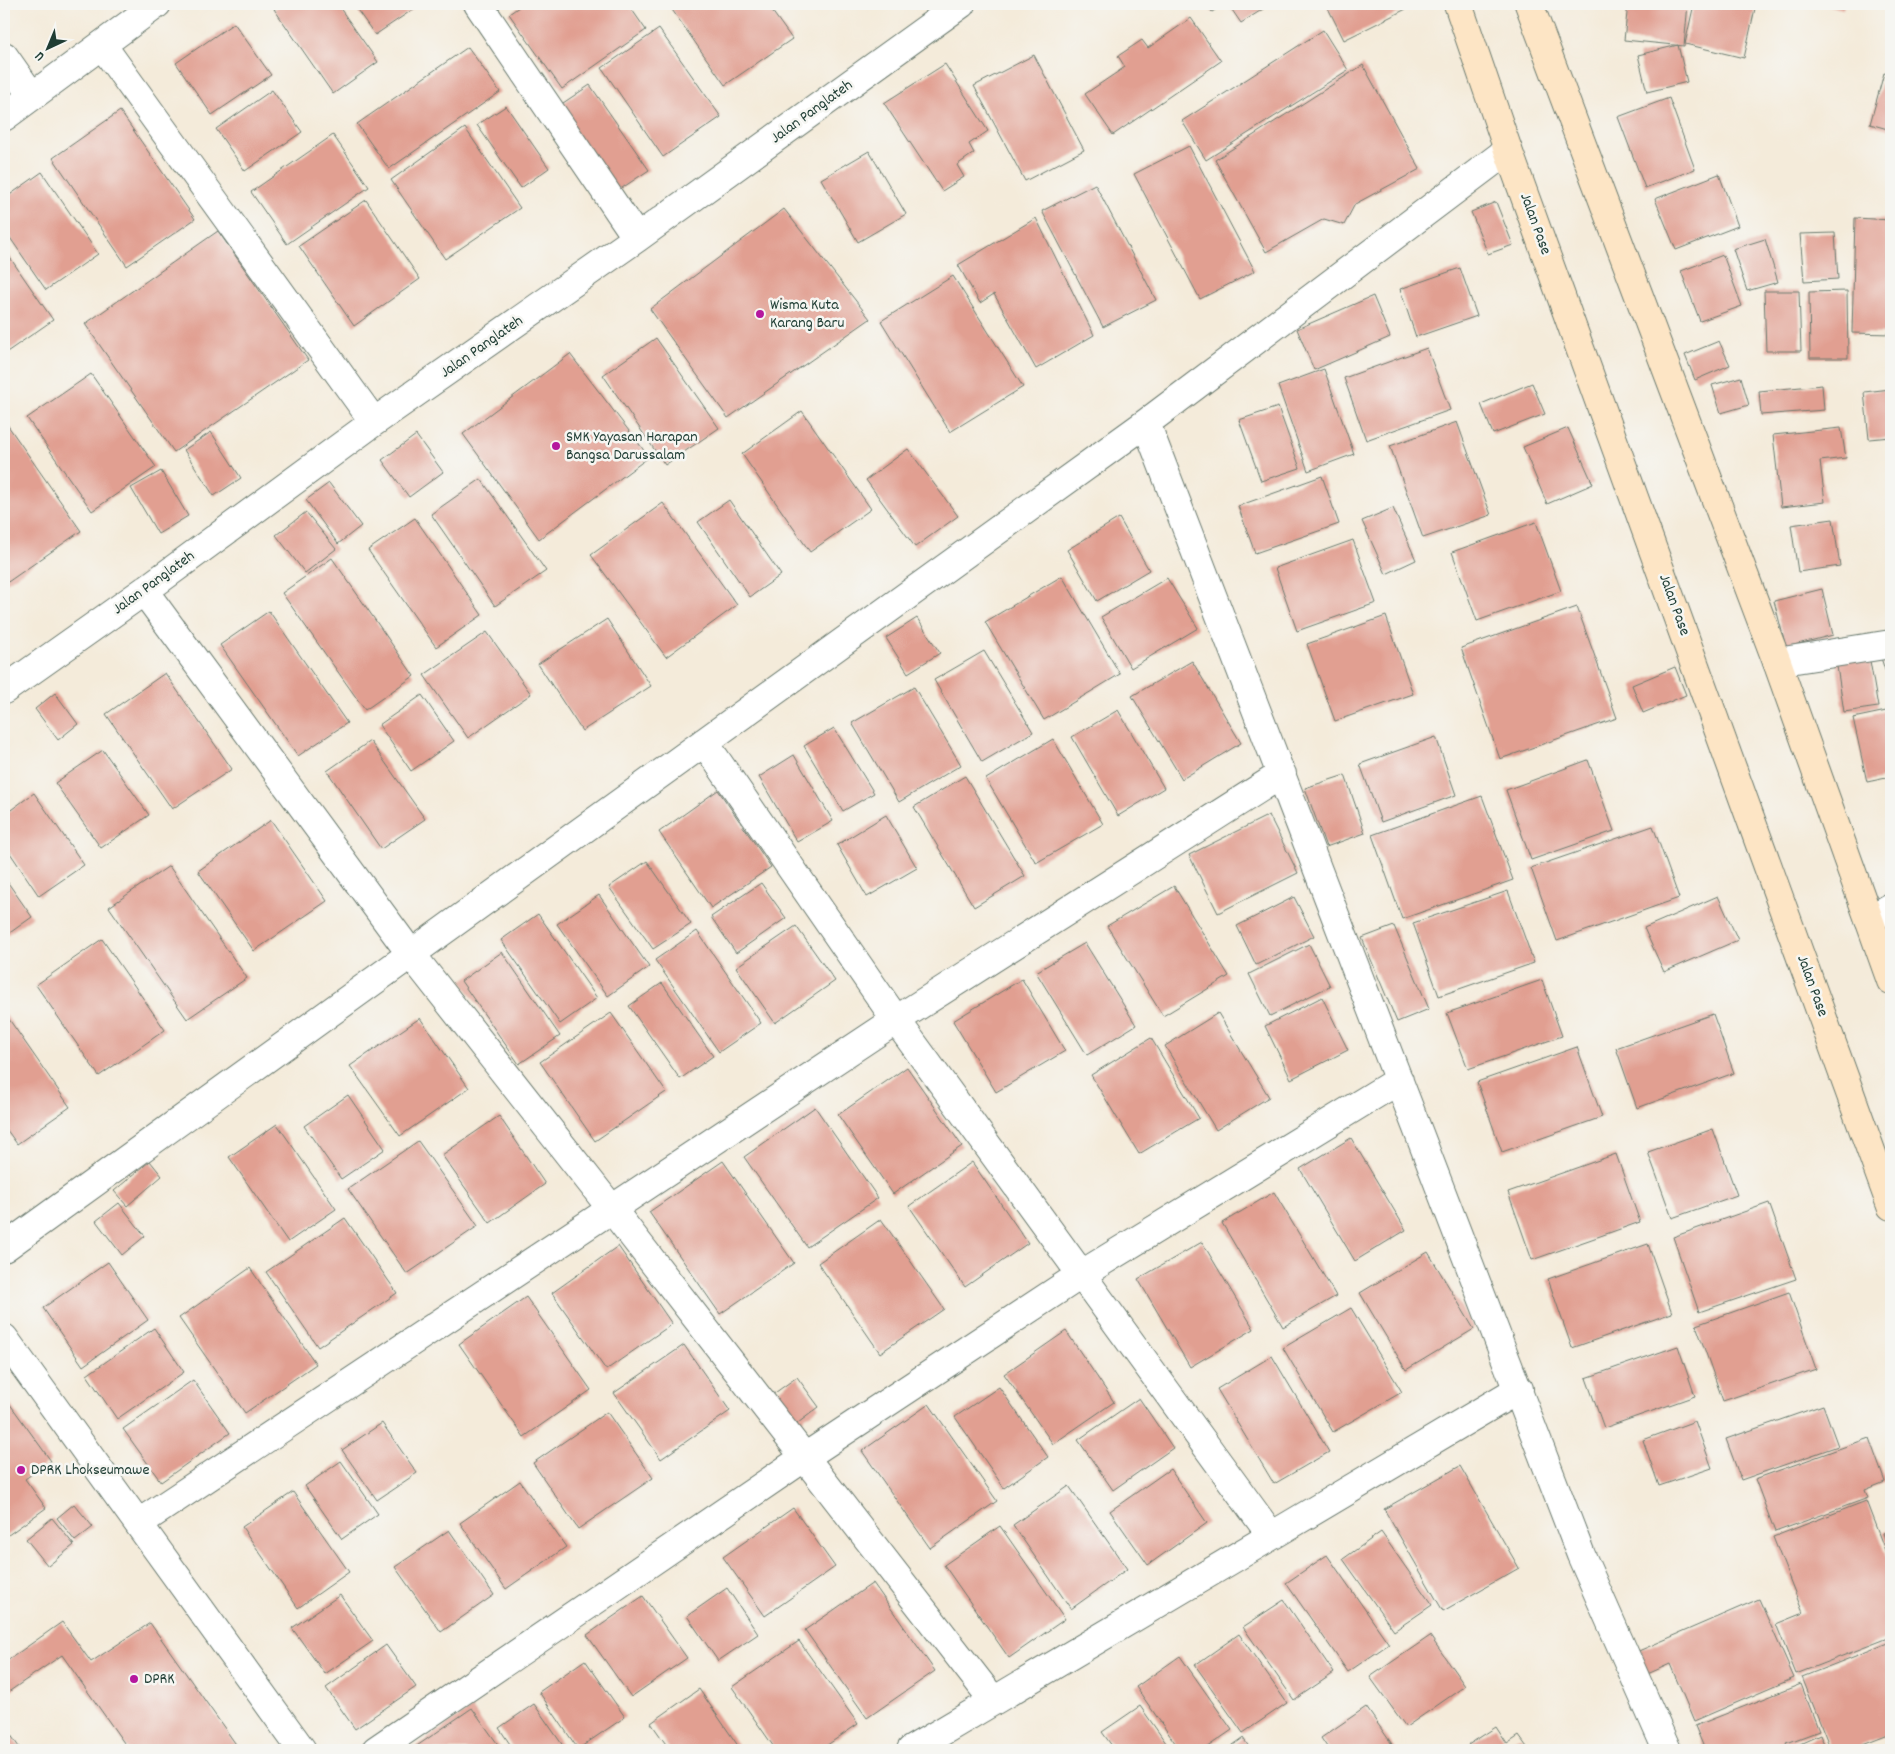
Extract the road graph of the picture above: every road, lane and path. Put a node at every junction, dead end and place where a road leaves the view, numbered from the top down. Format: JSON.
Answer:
{"nodes":[{"id":1,"x":157,"y":4,"type":"edge"},
{"id":2,"x":478,"y":4,"type":"edge"},
{"id":3,"x":959,"y":4,"type":"edge"},
{"id":4,"x":1458,"y":4,"type":"edge"},
{"id":5,"x":1529,"y":4,"type":"edge"},
{"id":6,"x":102,"y":45,"type":"junction"},
{"id":7,"x":4,"y":56,"type":"edge"},
{"id":8,"x":32,"y":96,"type":"junction"},
{"id":9,"x":4,"y":117,"type":"edge"},
{"id":10,"x":1508,"y":150,"type":"junction"},
{"id":11,"x":637,"y":238,"type":"junction"},
{"id":12,"x":374,"y":422,"type":"junction"},
{"id":13,"x":1146,"y":423,"type":"junction"},
{"id":14,"x":144,"y":591,"type":"junction"},
{"id":15,"x":1891,"y":644,"type":"edge"},
{"id":16,"x":1777,"y":662,"type":"junction"},
{"id":17,"x":4,"y":690,"type":"edge"},
{"id":18,"x":704,"y":742,"type":"junction"},
{"id":19,"x":1282,"y":774,"type":"junction"},
{"id":20,"x":1880,"y":914,"type":"edge"},
{"id":21,"x":411,"y":954,"type":"junction"},
{"id":22,"x":1891,"y":981,"type":"edge"},
{"id":23,"x":896,"y":1020,"type":"junction"},
{"id":24,"x":1399,"y":1080,"type":"junction"},
{"id":25,"x":1882,"y":1150,"type":"edge"},
{"id":26,"x":1891,"y":1206,"type":"edge"},
{"id":27,"x":612,"y":1208,"type":"junction"},
{"id":28,"x":4,"y":1248,"type":"edge"},
{"id":29,"x":1082,"y":1274,"type":"junction"},
{"id":30,"x":4,"y":1338,"type":"edge"},
{"id":31,"x":1519,"y":1389,"type":"junction"},
{"id":32,"x":805,"y":1457,"type":"junction"},
{"id":33,"x":139,"y":1523,"type":"junction"},
{"id":34,"x":1271,"y":1535,"type":"junction"},
{"id":35,"x":993,"y":1700,"type":"junction"},
{"id":36,"x":302,"y":1750,"type":"edge"},
{"id":37,"x":376,"y":1750,"type":"edge"},
{"id":38,"x":910,"y":1750,"type":"edge"},
{"id":39,"x":1667,"y":1750,"type":"edge"}],
"edges":[{"from":1,"to":6,"type":"street"},
{"from":2,"to":11,"type":"street"},
{"from":3,"to":11,"type":"street","name":"Jalan Panglateh"},
{"from":4,"to":10,"type":"street","name":"Jalan Pase"},
{"from":5,"to":16,"type":"street"},
{"from":6,"to":8,"type":"street"},
{"from":6,"to":12,"type":"street"},
{"from":7,"to":8,"type":"street"},
{"from":8,"to":9,"type":"street"},
{"from":10,"to":13,"type":"street"},
{"from":10,"to":25,"type":"street","name":"Jalan Pase"},
{"from":11,"to":12,"type":"street","name":"Jalan Panglateh"},
{"from":12,"to":14,"type":"street","name":"Jalan Panglateh"},
{"from":13,"to":18,"type":"street"},
{"from":13,"to":19,"type":"street"},
{"from":14,"to":17,"type":"street","name":"Jalan Panglateh"},
{"from":14,"to":21,"type":"street"},
{"from":15,"to":16,"type":"street"},
{"from":16,"to":20,"type":"street"},
{"from":18,"to":21,"type":"street"},
{"from":18,"to":23,"type":"street"},
{"from":19,"to":23,"type":"street"},
{"from":19,"to":24,"type":"street"},
{"from":20,"to":22,"type":"street"},
{"from":21,"to":27,"type":"street"},
{"from":21,"to":28,"type":"street"},
{"from":23,"to":27,"type":"street"},
{"from":23,"to":29,"type":"street"},
{"from":24,"to":29,"type":"street"},
{"from":24,"to":31,"type":"street"},
{"from":25,"to":26,"type":"street","name":"Jalan Pase"},
{"from":27,"to":32,"type":"street"},
{"from":27,"to":33,"type":"street"},
{"from":29,"to":32,"type":"street"},
{"from":29,"to":34,"type":"street"},
{"from":30,"to":33,"type":"street"},
{"from":31,"to":34,"type":"street"},
{"from":31,"to":39,"type":"street"},
{"from":32,"to":35,"type":"street"},
{"from":32,"to":37,"type":"street"},
{"from":33,"to":36,"type":"street"},
{"from":34,"to":35,"type":"street"},
{"from":35,"to":38,"type":"street"}]}
